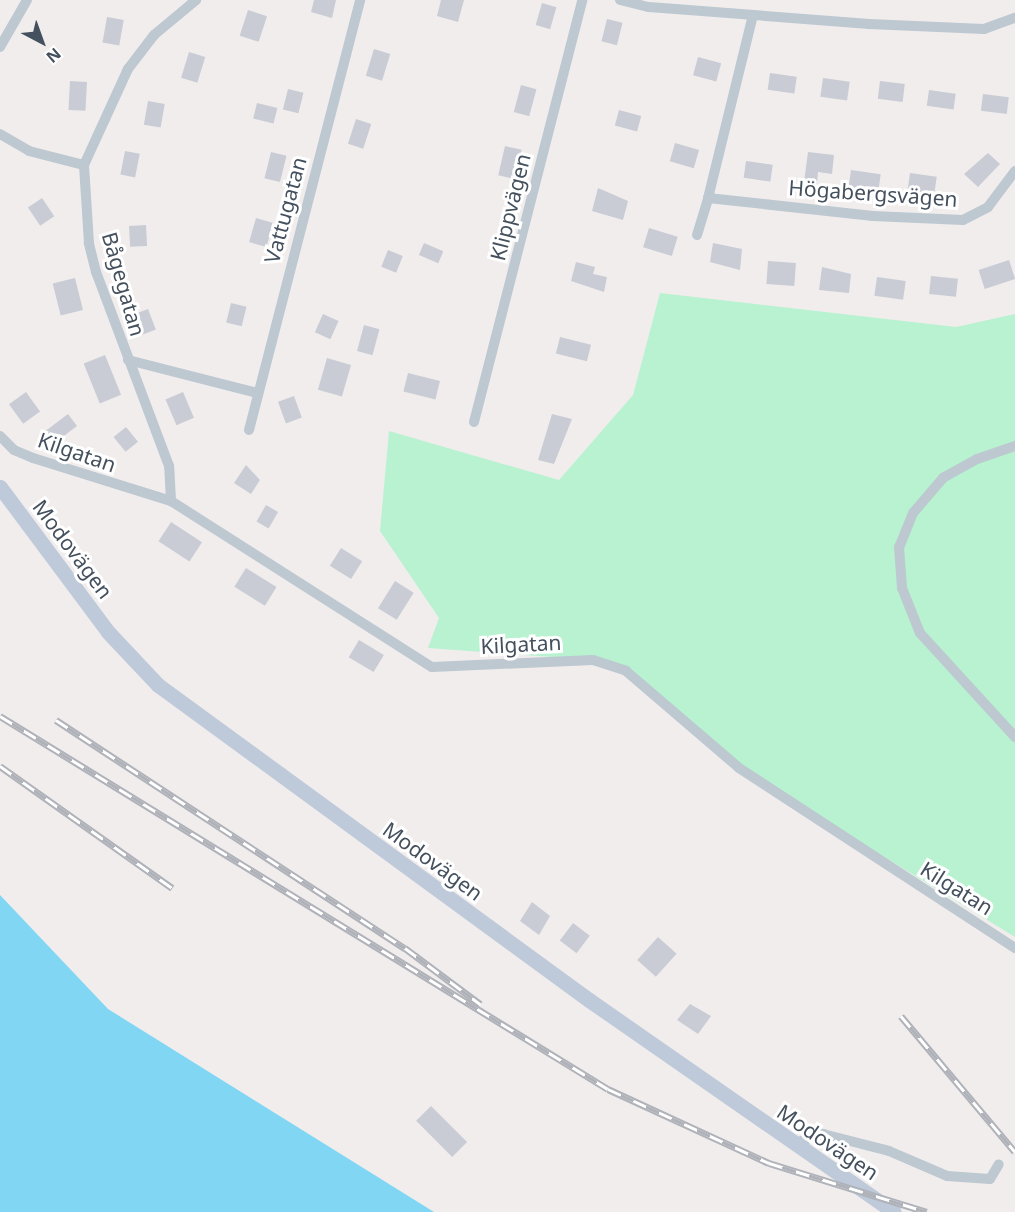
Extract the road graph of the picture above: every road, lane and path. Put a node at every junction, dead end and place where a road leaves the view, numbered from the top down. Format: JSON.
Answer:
{"nodes":[{"id":1,"x":27,"y":0,"type":"edge"},
{"id":2,"x":196,"y":0,"type":"edge"},
{"id":3,"x":360,"y":0,"type":"edge"},
{"id":4,"x":582,"y":0,"type":"edge"},
{"id":5,"x":620,"y":0,"type":"edge"},
{"id":6,"x":753,"y":15,"type":"junction"},
{"id":7,"x":1015,"y":18,"type":"edge"},
{"id":8,"x":0,"y":47,"type":"edge"},
{"id":9,"x":0,"y":134,"type":"edge"},
{"id":10,"x":84,"y":165,"type":"junction"},
{"id":11,"x":1015,"y":171,"type":"edge"},
{"id":12,"x":708,"y":198,"type":"junction"},
{"id":13,"x":697,"y":235,"type":"dead end"},
{"id":14,"x":128,"y":360,"type":"junction"},
{"id":15,"x":257,"y":393,"type":"junction"},
{"id":16,"x":474,"y":422,"type":"dead end"},
{"id":17,"x":249,"y":430,"type":"dead end"},
{"id":18,"x":0,"y":436,"type":"edge"},
{"id":19,"x":1015,"y":446,"type":"edge"},
{"id":20,"x":0,"y":487,"type":"edge"},
{"id":21,"x":171,"y":501,"type":"junction"},
{"id":22,"x":1015,"y":737,"type":"edge"},
{"id":23,"x":1015,"y":948,"type":"edge"},
{"id":24,"x":792,"y":1144,"type":"junction"},
{"id":25,"x":999,"y":1164,"type":"dead end"},
{"id":26,"x":894,"y":1212,"type":"edge"}],
"edges":[{"from":1,"to":8,"type":"street"},
{"from":2,"to":10,"type":"street","name":"Bågegatan"},
{"from":3,"to":15,"type":"street","name":"Vattugatan"},
{"from":4,"to":16,"type":"street","name":"Klippvägen"},
{"from":5,"to":6,"type":"street"},
{"from":6,"to":7,"type":"street"},
{"from":6,"to":12,"type":"street"},
{"from":9,"to":10,"type":"street"},
{"from":10,"to":14,"type":"street","name":"Bågegatan"},
{"from":11,"to":12,"type":"street","name":"Högabergsvägen"},
{"from":12,"to":13,"type":"street"},
{"from":14,"to":15,"type":"street"},
{"from":14,"to":21,"type":"street","name":"Bågegatan"},
{"from":15,"to":17,"type":"street","name":"Vattugatan"},
{"from":18,"to":21,"type":"street","name":"Kilgatan"},
{"from":19,"to":22,"type":"street"},
{"from":20,"to":24,"type":"main road","name":"Modovägen"},
{"from":21,"to":23,"type":"street","name":"Kilgatan"},
{"from":24,"to":25,"type":"street"},
{"from":24,"to":26,"type":"main road","name":"Modovägen"}]}
